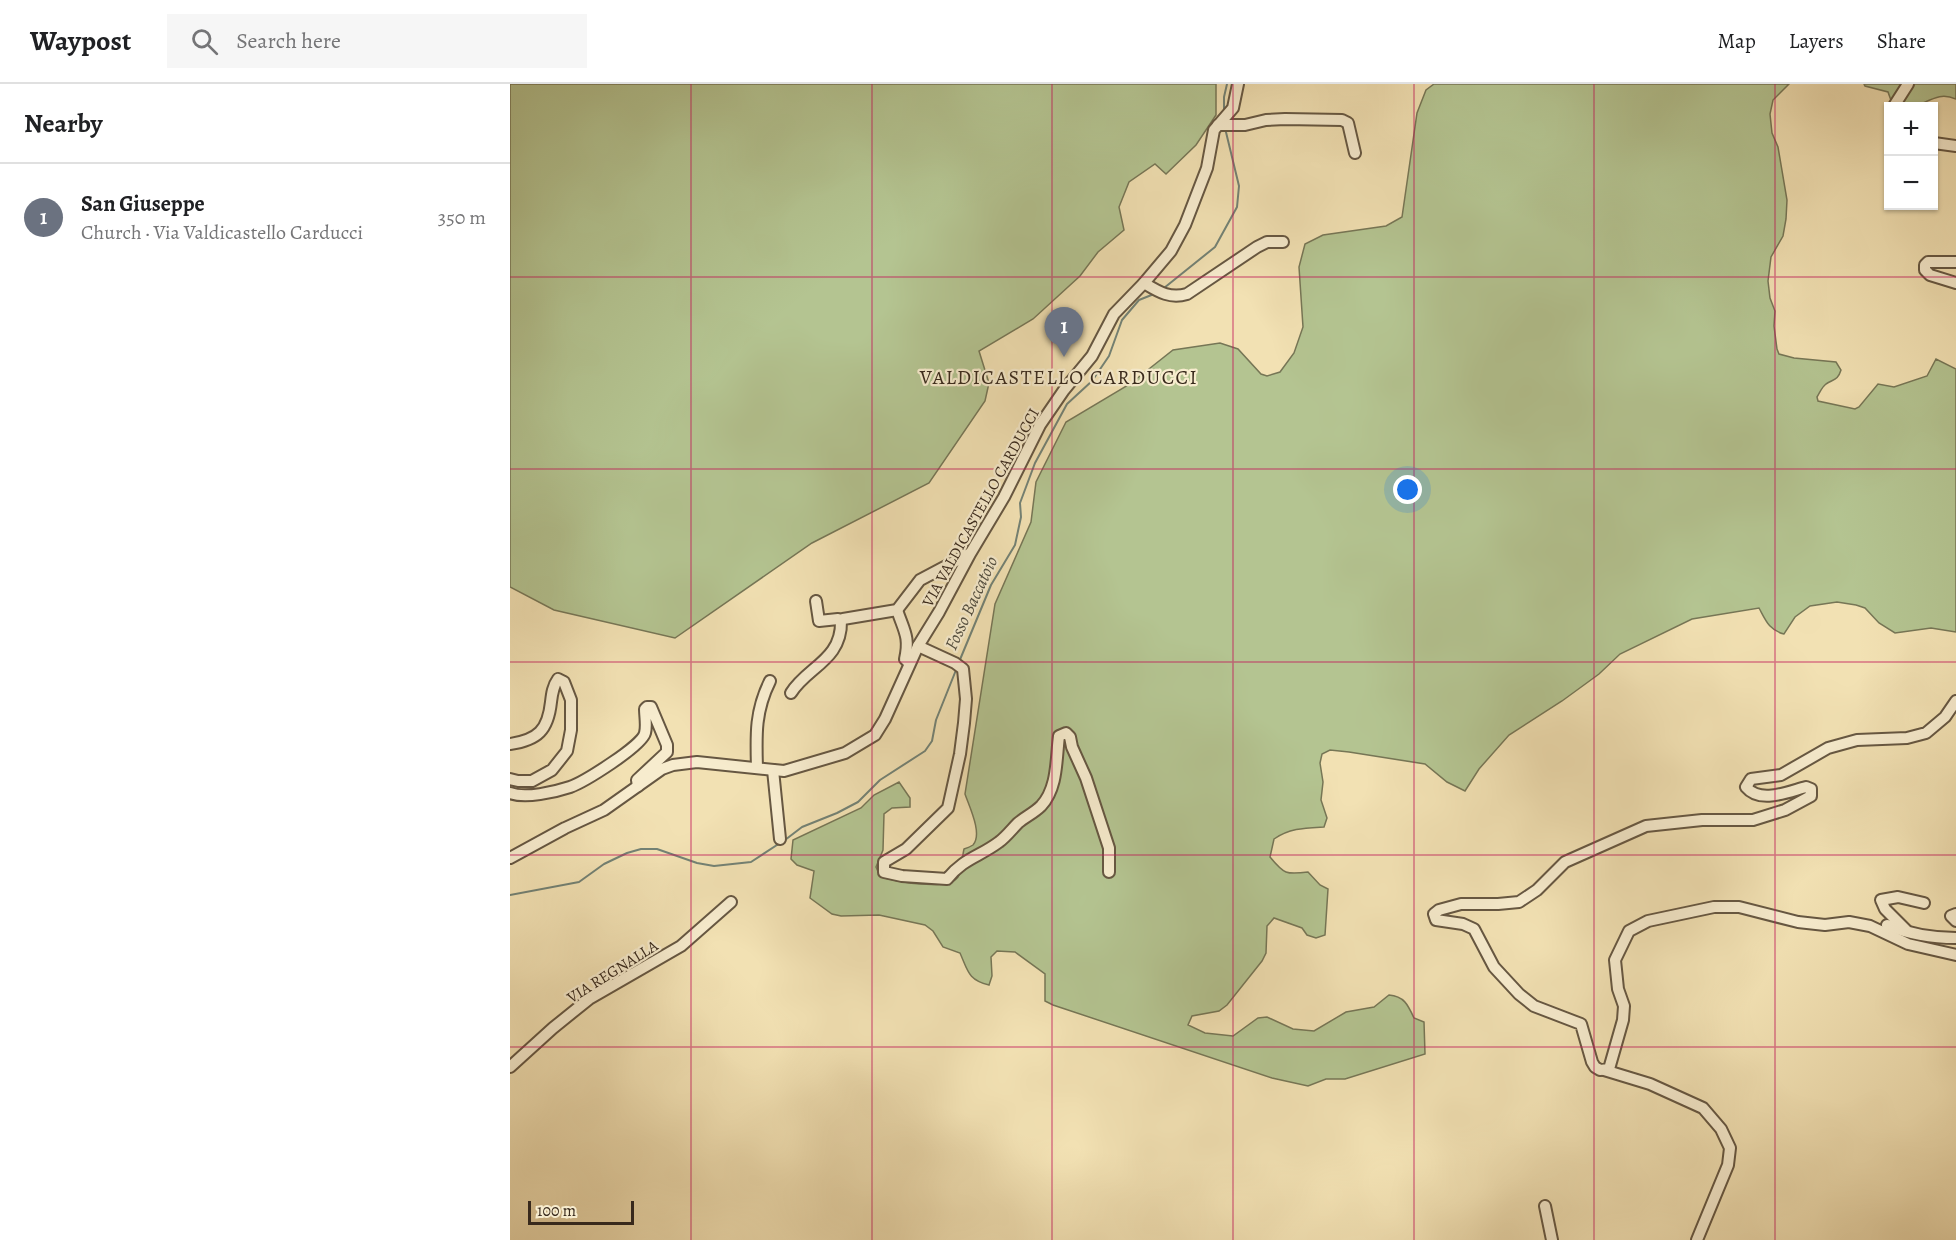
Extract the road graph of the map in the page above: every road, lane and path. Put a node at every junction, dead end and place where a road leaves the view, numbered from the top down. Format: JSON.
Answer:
{"nodes":[{"id":1,"x":1238,"y":84,"type":"edge"},
{"id":2,"x":1908,"y":84,"type":"edge"},
{"id":3,"x":1897,"y":102,"type":"edge"},
{"id":4,"x":1218,"y":125,"type":"junction"},
{"id":5,"x":1938,"y":144,"type":"edge"},
{"id":6,"x":1956,"y":146,"type":"edge"},
{"id":7,"x":1355,"y":153,"type":"dead end"},
{"id":8,"x":1283,"y":242,"type":"dead end"},
{"id":9,"x":1956,"y":262,"type":"edge"},
{"id":10,"x":1956,"y":283,"type":"edge"},
{"id":11,"x":1149,"y":286,"type":"junction"},
{"id":12,"x":970,"y":554,"type":"junction"},
{"id":13,"x":816,"y":602,"type":"dead end"},
{"id":14,"x":897,"y":610,"type":"junction"},
{"id":15,"x":841,"y":621,"type":"junction"},
{"id":16,"x":918,"y":646,"type":"junction"},
{"id":17,"x":910,"y":663,"type":"junction"},
{"id":18,"x":770,"y":681,"type":"dead end"},
{"id":19,"x":791,"y":693,"type":"dead end"},
{"id":20,"x":1956,"y":701,"type":"edge"},
{"id":21,"x":510,"y":744,"type":"edge"},
{"id":22,"x":757,"y":768,"type":"junction"},
{"id":23,"x":773,"y":770,"type":"junction"},
{"id":24,"x":510,"y":779,"type":"edge"},
{"id":25,"x":638,"y":786,"type":"junction"},
{"id":26,"x":510,"y":793,"type":"edge"},
{"id":27,"x":780,"y":839,"type":"dead end"},
{"id":28,"x":510,"y":858,"type":"edge"},
{"id":29,"x":1109,"y":872,"type":"dead end"},
{"id":30,"x":731,"y":902,"type":"dead end"},
{"id":31,"x":1924,"y":903,"type":"dead end"},
{"id":32,"x":1956,"y":914,"type":"edge"},
{"id":33,"x":1956,"y":921,"type":"edge"},
{"id":34,"x":1849,"y":922,"type":"junction"},
{"id":35,"x":1906,"y":930,"type":"junction"},
{"id":36,"x":1956,"y":938,"type":"edge"},
{"id":37,"x":1956,"y":955,"type":"edge"},
{"id":38,"x":510,"y":1067,"type":"edge"},
{"id":39,"x":1607,"y":1070,"type":"junction"},
{"id":40,"x":1545,"y":1206,"type":"dead end"},
{"id":41,"x":1552,"y":1240,"type":"edge"},
{"id":42,"x":1697,"y":1240,"type":"edge"}],
"edges":[{"from":1,"to":4,"type":"street","name":"VIA VALDICASTELLO CARDUCCI"},
{"from":2,"to":3,"type":"street"},
{"from":4,"to":7,"type":"street"},
{"from":4,"to":11,"type":"street","name":"VIA VALDICASTELLO CARDUCCI"},
{"from":5,"to":6,"type":"street"},
{"from":8,"to":11,"type":"street"},
{"from":9,"to":10,"type":"street"},
{"from":11,"to":12,"type":"street","name":"VIA VALDICASTELLO CARDUCCI"},
{"from":12,"to":14,"type":"street"},
{"from":12,"to":16,"type":"street","name":"VIA VALDICASTELLO CARDUCCI"},
{"from":13,"to":15,"type":"street"},
{"from":14,"to":15,"type":"street"},
{"from":14,"to":17,"type":"street"},
{"from":15,"to":19,"type":"street"},
{"from":16,"to":17,"type":"street","name":"VIA VALDICASTELLO CARDUCCI"},
{"from":16,"to":29,"type":"street"},
{"from":17,"to":23,"type":"street","name":"VIA VALDICASTELLO CARDUCCI"},
{"from":18,"to":22,"type":"street"},
{"from":20,"to":39,"type":"street"},
{"from":21,"to":24,"type":"street"},
{"from":22,"to":23,"type":"street","name":"VIA VALDICASTELLO CARDUCCI"},
{"from":22,"to":25,"type":"street","name":"VIA VALDICASTELLO CARDUCCI"},
{"from":23,"to":27,"type":"street"},
{"from":25,"to":26,"type":"street","name":"VIA VALDICASTELLO CARDUCCI"},
{"from":25,"to":28,"type":"street","name":"VIA VALDICASTELLO CARDUCCI"},
{"from":30,"to":38,"type":"street","name":"VIA REGNALLA"},
{"from":31,"to":35,"type":"street"},
{"from":32,"to":33,"type":"street"},
{"from":34,"to":35,"type":"street"},
{"from":34,"to":37,"type":"street"},
{"from":34,"to":39,"type":"street"},
{"from":35,"to":36,"type":"street"},
{"from":39,"to":42,"type":"street"},
{"from":40,"to":41,"type":"street"}]}
